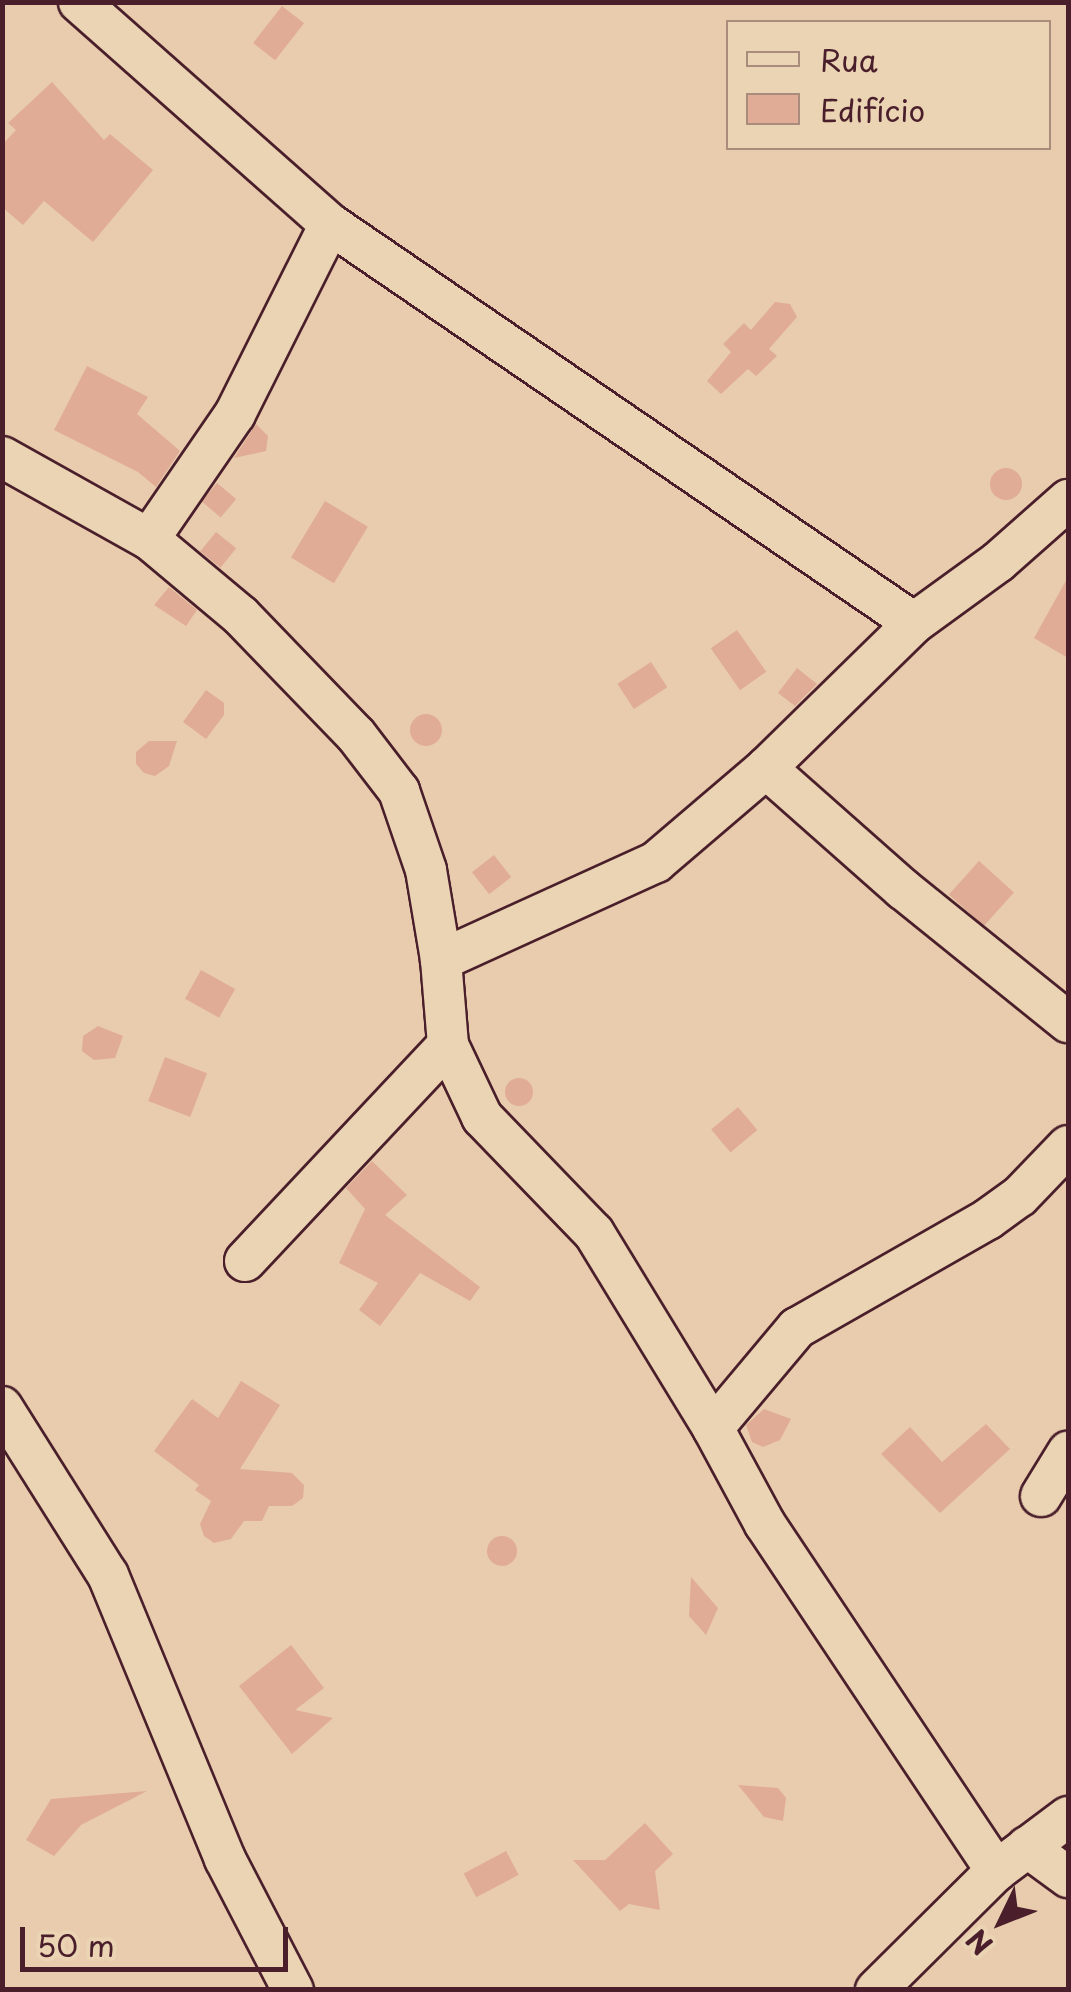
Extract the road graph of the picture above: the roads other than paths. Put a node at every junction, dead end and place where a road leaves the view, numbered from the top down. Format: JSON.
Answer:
{"nodes":[{"id":1,"x":79,"y":2,"type":"edge"},
{"id":2,"x":330,"y":224,"type":"junction"},
{"id":3,"x":2,"y":457,"type":"edge"},
{"id":4,"x":1068,"y":500,"type":"edge"},
{"id":5,"x":149,"y":539,"type":"junction"},
{"id":6,"x":914,"y":624,"type":"junction"},
{"id":7,"x":766,"y":768,"type":"junction"},
{"id":8,"x":441,"y":960,"type":"junction"},
{"id":9,"x":1068,"y":1022,"type":"edge"},
{"id":10,"x":448,"y":1045,"type":"junction"},
{"id":11,"x":1068,"y":1146,"type":"edge"},
{"id":12,"x":245,"y":1261,"type":"dead end"},
{"id":13,"x":2,"y":1407,"type":"edge"},
{"id":14,"x":713,"y":1428,"type":"junction"},
{"id":15,"x":1068,"y":1452,"type":"edge"},
{"id":16,"x":1040,"y":1496,"type":"dead end"},
{"id":17,"x":1068,"y":1817,"type":"edge"},
{"id":18,"x":1027,"y":1847,"type":"junction"},
{"id":19,"x":996,"y":1872,"type":"junction"},
{"id":20,"x":1068,"y":1877,"type":"edge"},
{"id":21,"x":293,"y":1990,"type":"edge"},
{"id":22,"x":876,"y":1990,"type":"edge"}],
"edges":[{"from":1,"to":2,"type":"street"},
{"from":2,"to":5,"type":"street"},
{"from":2,"to":6,"type":"street"},
{"from":3,"to":5,"type":"street"},
{"from":4,"to":6,"type":"street"},
{"from":5,"to":8,"type":"street"},
{"from":6,"to":7,"type":"street"},
{"from":7,"to":8,"type":"street"},
{"from":7,"to":9,"type":"street"},
{"from":8,"to":10,"type":"street"},
{"from":10,"to":12,"type":"street"},
{"from":10,"to":14,"type":"street"},
{"from":11,"to":14,"type":"street"},
{"from":13,"to":21,"type":"street"},
{"from":14,"to":19,"type":"street"},
{"from":15,"to":16,"type":"street"},
{"from":17,"to":18,"type":"street"},
{"from":18,"to":19,"type":"street"},
{"from":18,"to":20,"type":"street"},
{"from":19,"to":22,"type":"street"}]}
